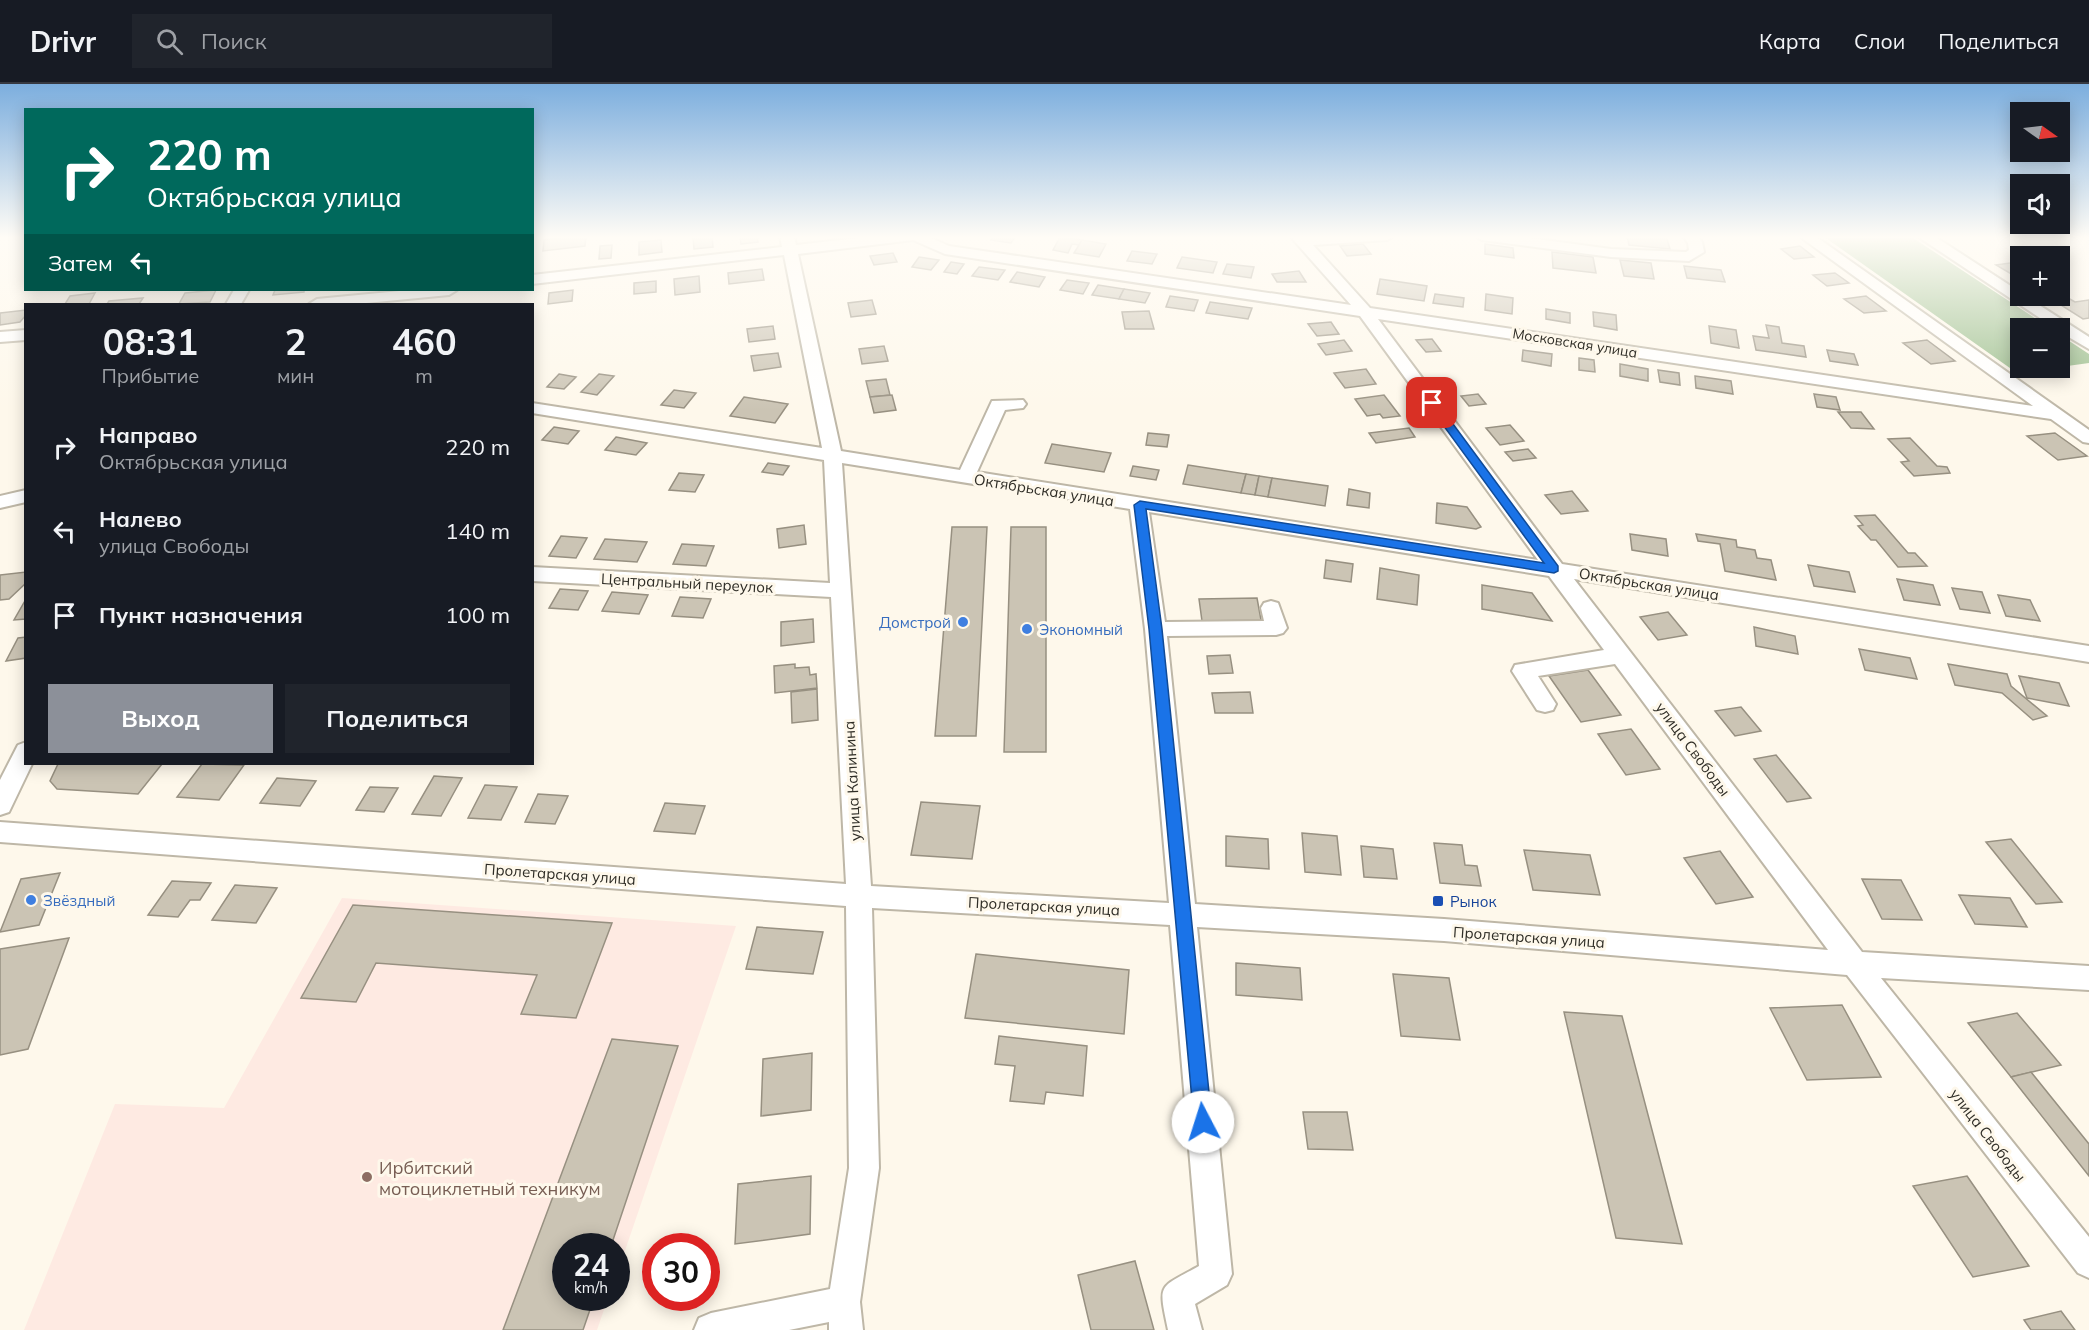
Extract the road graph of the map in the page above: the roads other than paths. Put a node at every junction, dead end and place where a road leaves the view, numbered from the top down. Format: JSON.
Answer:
{"nodes":[{"id":1,"x":410,"y":294,"type":"edge"},
{"id":2,"x":799,"y":294,"type":"edge"},
{"id":3,"x":1248,"y":294,"type":"edge"},
{"id":4,"x":1349,"y":294,"type":"edge"},
{"id":5,"x":1888,"y":294,"type":"edge"},
{"id":6,"x":2014,"y":294,"type":"edge"},
{"id":7,"x":326,"y":303,"type":"edge"},
{"id":8,"x":1364,"y":311,"type":"junction"},
{"id":9,"x":24,"y":334,"type":"edge"},
{"id":10,"x":0,"y":337,"type":"edge"},
{"id":11,"x":2088,"y":342,"type":"edge"},
{"id":12,"x":1017,"y":404,"type":"dead end"},
{"id":13,"x":534,"y":408,"type":"edge"},
{"id":14,"x":2058,"y":415,"type":"junction"},
{"id":15,"x":2089,"y":438,"type":"edge"},
{"id":16,"x":832,"y":457,"type":"junction"},
{"id":17,"x":966,"y":477,"type":"junction"},
{"id":18,"x":24,"y":496,"type":"edge"},
{"id":19,"x":0,"y":502,"type":"edge"},
{"id":20,"x":1140,"y":505,"type":"junction"},
{"id":21,"x":1554,"y":568,"type":"junction"},
{"id":22,"x":534,"y":574,"type":"edge"},
{"id":23,"x":841,"y":591,"type":"junction"},
{"id":24,"x":1272,"y":608,"type":"dead end"},
{"id":25,"x":1156,"y":629,"type":"junction"},
{"id":26,"x":2089,"y":654,"type":"edge"},
{"id":27,"x":1621,"y":655,"type":"junction"},
{"id":28,"x":1545,"y":704,"type":"dead end"},
{"id":29,"x":24,"y":755,"type":"edge"},
{"id":30,"x":0,"y":805,"type":"edge"},
{"id":31,"x":0,"y":832,"type":"edge"},
{"id":32,"x":859,"y":896,"type":"junction"},
{"id":33,"x":1184,"y":914,"type":"junction"},
{"id":34,"x":1856,"y":964,"type":"junction"},
{"id":35,"x":2089,"y":978,"type":"edge"},
{"id":36,"x":2089,"y":1262,"type":"edge"},
{"id":37,"x":845,"y":1316,"type":"edge"},
{"id":38,"x":711,"y":1330,"type":"edge"},
{"id":39,"x":1185,"y":1330,"type":"edge"}],
"edges":[{"from":1,"to":7,"type":"street"},
{"from":2,"to":16,"type":"street","name":"улица Калинина"},
{"from":3,"to":8,"type":"street","name":"Московская улица"},
{"from":4,"to":8,"type":"street","name":"улица Свободы"},
{"from":5,"to":14,"type":"street"},
{"from":6,"to":11,"type":"street"},
{"from":8,"to":14,"type":"street","name":"Московская улица"},
{"from":8,"to":21,"type":"street","name":"улица Свободы"},
{"from":9,"to":10,"type":"street"},
{"from":12,"to":17,"type":"street"},
{"from":13,"to":16,"type":"street","name":"Октябрьская улица"},
{"from":14,"to":15,"type":"street"},
{"from":16,"to":17,"type":"street","name":"Октябрьская улица"},
{"from":16,"to":23,"type":"street","name":"улица Калинина"},
{"from":17,"to":20,"type":"street","name":"Октябрьская улица"},
{"from":18,"to":19,"type":"street"},
{"from":20,"to":21,"type":"street","name":"Октябрьская улица"},
{"from":20,"to":25,"type":"street"},
{"from":21,"to":26,"type":"street","name":"Октябрьская улица"},
{"from":21,"to":27,"type":"street","name":"улица Свободы"},
{"from":22,"to":23,"type":"street","name":"Центральный переулок"},
{"from":23,"to":32,"type":"street","name":"улица Калинина"},
{"from":24,"to":25,"type":"street"},
{"from":25,"to":33,"type":"street"},
{"from":27,"to":28,"type":"street"},
{"from":27,"to":34,"type":"street","name":"улица Свободы"},
{"from":29,"to":30,"type":"street"},
{"from":31,"to":32,"type":"street","name":"Пролетарская улица"},
{"from":32,"to":33,"type":"street","name":"Пролетарская улица"},
{"from":32,"to":37,"type":"street","name":"улица Калинина"},
{"from":33,"to":34,"type":"street","name":"Пролетарская улица"},
{"from":33,"to":39,"type":"street"},
{"from":34,"to":35,"type":"street","name":"Пролетарская улица"},
{"from":34,"to":36,"type":"street","name":"улица Свободы"},
{"from":37,"to":38,"type":"street"}]}
